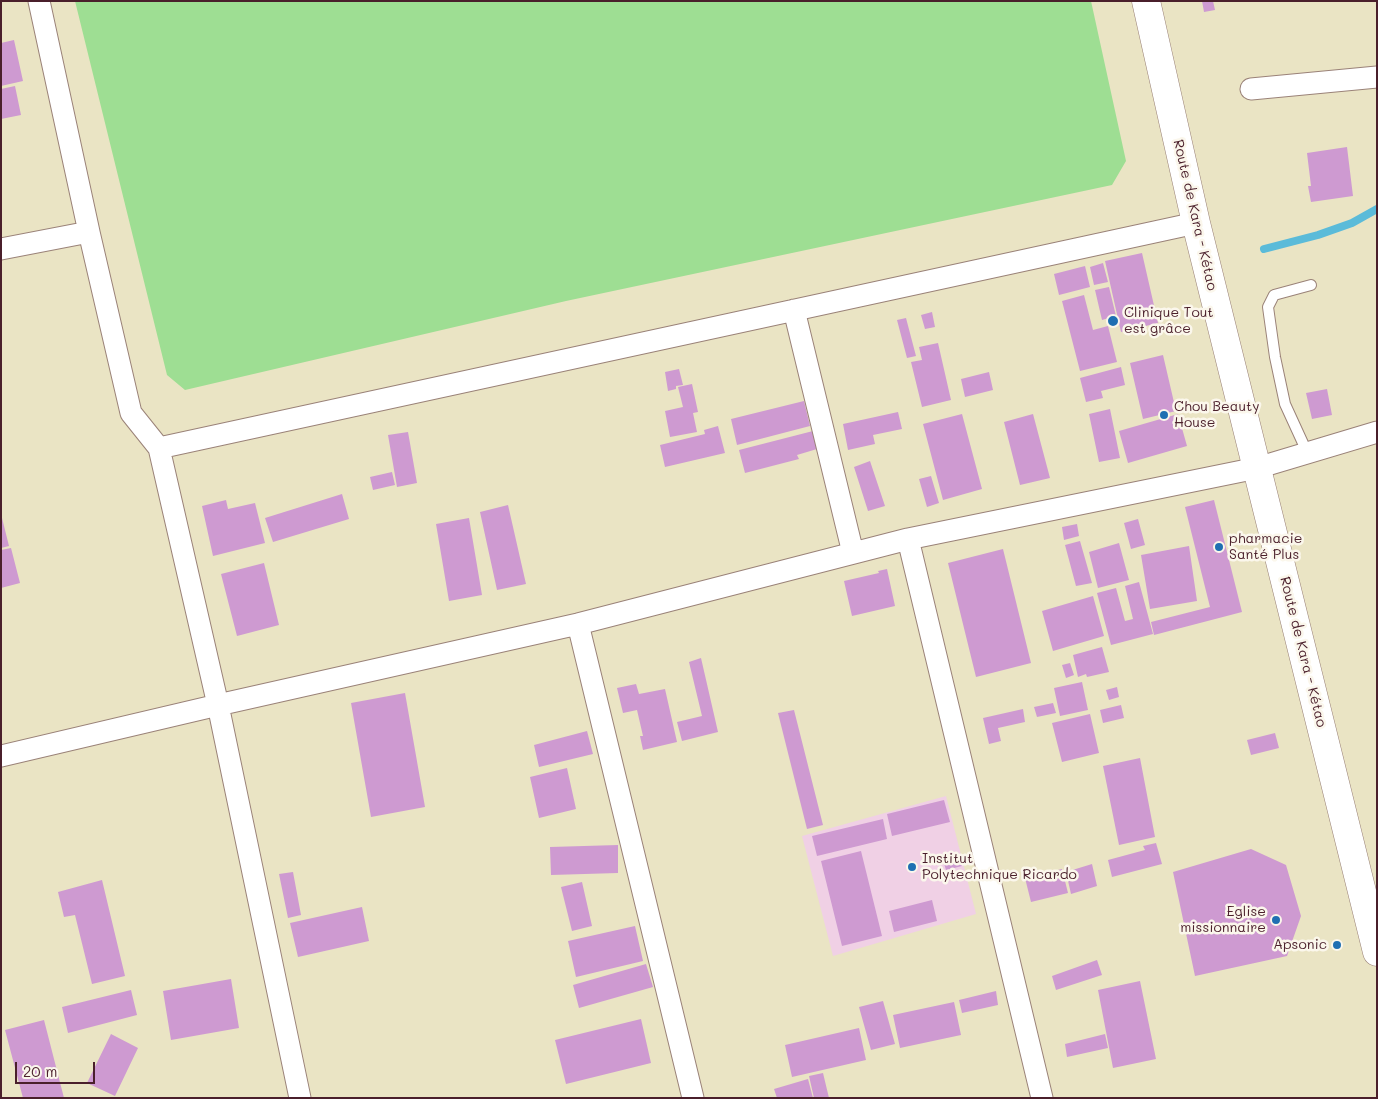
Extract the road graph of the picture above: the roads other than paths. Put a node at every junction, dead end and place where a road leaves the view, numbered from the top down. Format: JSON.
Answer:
{"nodes":[{"id":1,"x":39,"y":1,"type":"edge"},
{"id":2,"x":1146,"y":1,"type":"edge"},
{"id":3,"x":1377,"y":78,"type":"edge"},
{"id":4,"x":1251,"y":90,"type":"dead end"},
{"id":5,"x":1196,"y":222,"type":"junction"},
{"id":6,"x":89,"y":232,"type":"junction"},
{"id":7,"x":1,"y":248,"type":"edge"},
{"id":8,"x":1311,"y":285,"type":"dead end"},
{"id":9,"x":794,"y":310,"type":"junction"},
{"id":10,"x":1377,"y":432,"type":"edge"},
{"id":11,"x":159,"y":448,"type":"junction"},
{"id":12,"x":1307,"y":452,"type":"junction"},
{"id":13,"x":1257,"y":468,"type":"junction"},
{"id":14,"x":908,"y":539,"type":"junction"},
{"id":15,"x":853,"y":553,"type":"junction"},
{"id":16,"x":578,"y":624,"type":"junction"},
{"id":17,"x":218,"y":705,"type":"junction"},
{"id":18,"x":1,"y":756,"type":"edge"},
{"id":19,"x":1377,"y":952,"type":"edge"},
{"id":20,"x":300,"y":1098,"type":"edge"},
{"id":21,"x":693,"y":1098,"type":"edge"},
{"id":22,"x":1042,"y":1098,"type":"edge"}],
"edges":[{"from":1,"to":6,"type":"street"},
{"from":2,"to":5,"type":"main road","name":"Route de Kara - Kétao"},
{"from":3,"to":4,"type":"street"},
{"from":5,"to":9,"type":"street"},
{"from":5,"to":13,"type":"main road","name":"Route de Kara - Kétao"},
{"from":6,"to":7,"type":"street"},
{"from":6,"to":11,"type":"street"},
{"from":8,"to":12,"type":"lane"},
{"from":9,"to":11,"type":"street"},
{"from":9,"to":15,"type":"street"},
{"from":10,"to":12,"type":"street"},
{"from":11,"to":17,"type":"street"},
{"from":12,"to":13,"type":"street"},
{"from":13,"to":14,"type":"street"},
{"from":13,"to":19,"type":"main road","name":"Route de Kara - Kétao"},
{"from":14,"to":15,"type":"street"},
{"from":14,"to":22,"type":"street"},
{"from":15,"to":16,"type":"street"},
{"from":16,"to":17,"type":"street"},
{"from":16,"to":21,"type":"street"},
{"from":17,"to":18,"type":"street"},
{"from":17,"to":20,"type":"street"}]}
